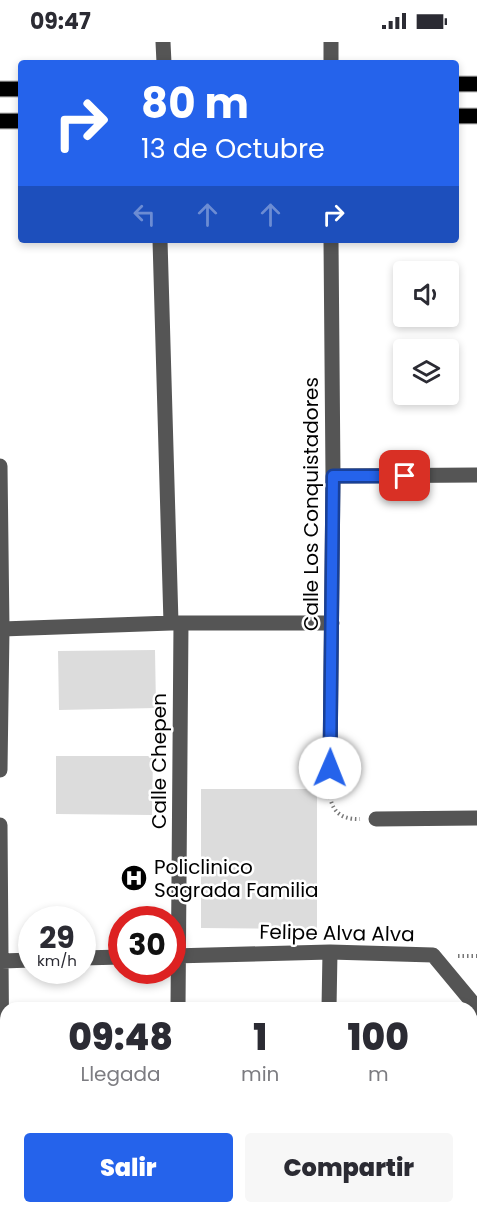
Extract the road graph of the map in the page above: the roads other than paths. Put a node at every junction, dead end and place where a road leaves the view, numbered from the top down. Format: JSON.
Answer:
{"nodes":[{"id":1,"x":163,"y":42,"type":"edge"},
{"id":2,"x":330,"y":42,"type":"edge"},
{"id":3,"x":164,"y":60,"type":"edge"},
{"id":4,"x":330,"y":60,"type":"edge"},
{"id":5,"x":459,"y":84,"type":"edge"},
{"id":6,"x":477,"y":84,"type":"edge"},
{"id":7,"x":0,"y":89,"type":"edge"},
{"id":8,"x":18,"y":89,"type":"edge"},
{"id":9,"x":459,"y":116,"type":"edge"},
{"id":10,"x":477,"y":116,"type":"edge"},
{"id":11,"x":18,"y":121,"type":"edge"},
{"id":12,"x":0,"y":122,"type":"edge"},
{"id":13,"x":160,"y":243,"type":"edge"},
{"id":14,"x":332,"y":243,"type":"edge"},
{"id":15,"x":0,"y":466,"type":"edge"},
{"id":16,"x":477,"y":475,"type":"edge"},
{"id":17,"x":333,"y":476,"type":"junction"},
{"id":18,"x":176,"y":623,"type":"junction"},
{"id":19,"x":332,"y":623,"type":"junction"},
{"id":20,"x":2,"y":628,"type":"junction"},
{"id":21,"x":330,"y":768,"type":"road end"},
{"id":22,"x":0,"y":770,"type":"edge"},
{"id":23,"x":477,"y":818,"type":"edge"},
{"id":24,"x":376,"y":819,"type":"road end"},
{"id":25,"x":0,"y":825,"type":"edge"},
{"id":26,"x":176,"y":906,"type":"edge"},
{"id":27,"x":330,"y":952,"type":"junction"},
{"id":28,"x":186,"y":956,"type":"edge"},
{"id":29,"x":18,"y":960,"type":"edge"},
{"id":30,"x":2,"y":961,"type":"junction"},
{"id":31,"x":177,"y":984,"type":"edge"},
{"id":32,"x":2,"y":1002,"type":"edge"},
{"id":33,"x":178,"y":1002,"type":"edge"},
{"id":34,"x":329,"y":1002,"type":"edge"},
{"id":35,"x":472,"y":1002,"type":"edge"}],
"edges":[{"from":1,"to":3,"type":"street"},
{"from":2,"to":4,"type":"street"},
{"from":5,"to":6,"type":"main road"},
{"from":7,"to":8,"type":"main road"},
{"from":9,"to":10,"type":"main road"},
{"from":11,"to":12,"type":"main road"},
{"from":13,"to":18,"type":"street","name":"Calle Chepen"},
{"from":14,"to":17,"type":"street","name":"Calle Los Conquistadores"},
{"from":15,"to":20,"type":"street"},
{"from":16,"to":17,"type":"street"},
{"from":17,"to":19,"type":"street","name":"Calle Los Conquistadores"},
{"from":18,"to":19,"type":"street"},
{"from":18,"to":20,"type":"street"},
{"from":18,"to":26,"type":"street","name":"Calle Chepen"},
{"from":19,"to":21,"type":"street","name":"Calle Los Conquistadores"},
{"from":20,"to":22,"type":"street"},
{"from":23,"to":24,"type":"street"},
{"from":25,"to":30,"type":"street"},
{"from":27,"to":28,"type":"street","name":"Felipe Alva Alva"},
{"from":27,"to":34,"type":"street"},
{"from":27,"to":35,"type":"street","name":"Felipe Alva Alva"},
{"from":29,"to":30,"type":"street"},
{"from":30,"to":32,"type":"street"},
{"from":31,"to":33,"type":"street","name":"Calle Chepen"}]}
